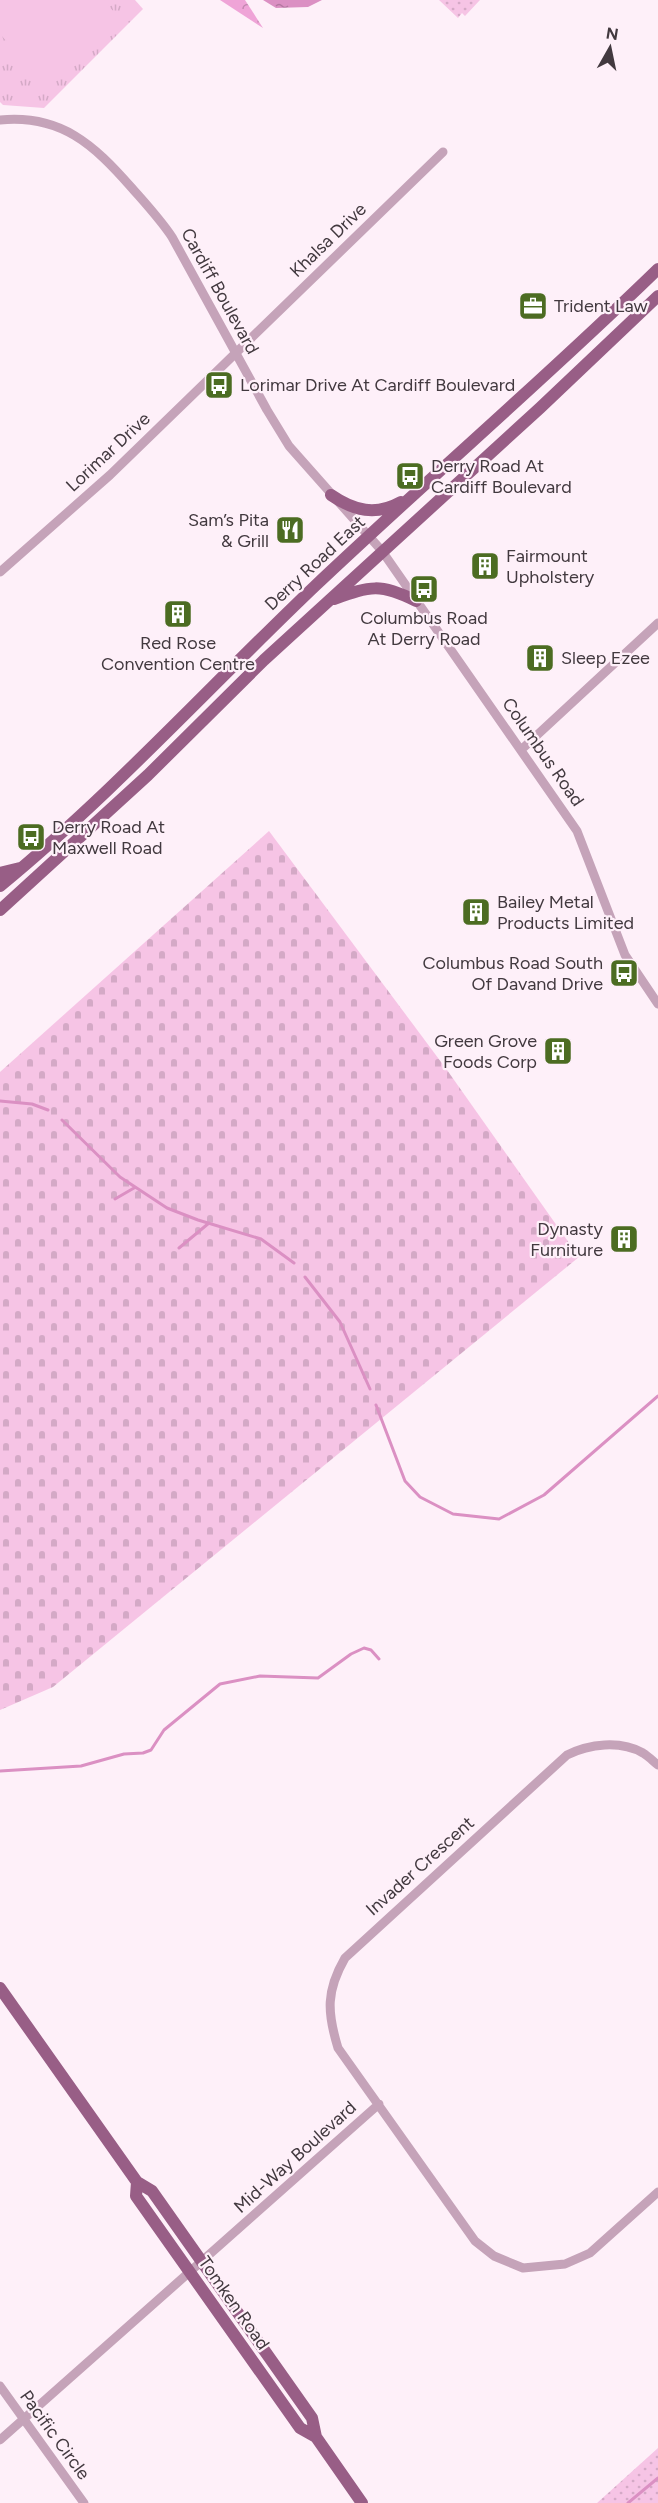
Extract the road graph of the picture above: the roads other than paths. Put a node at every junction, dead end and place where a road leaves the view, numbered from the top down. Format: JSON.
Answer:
{"nodes":[{"id":1,"x":0,"y":120,"type":"edge"},
{"id":2,"x":443,"y":152,"type":"dead end"},
{"id":3,"x":658,"y":269,"type":"edge"},
{"id":4,"x":658,"y":296,"type":"edge"},
{"id":5,"x":235,"y":352,"type":"junction"},
{"id":6,"x":331,"y":495,"type":"junction"},
{"id":7,"x":412,"y":496,"type":"junction"},
{"id":8,"x":370,"y":537,"type":"junction"},
{"id":9,"x":382,"y":551,"type":"junction"},
{"id":10,"x":0,"y":572,"type":"edge"},
{"id":11,"x":416,"y":601,"type":"junction"},
{"id":12,"x":327,"y":602,"type":"junction"},
{"id":13,"x":658,"y":623,"type":"edge"},
{"id":14,"x":522,"y":749,"type":"junction"},
{"id":15,"x":24,"y":867,"type":"junction"},
{"id":16,"x":0,"y":873,"type":"edge"},
{"id":17,"x":0,"y":886,"type":"edge"},
{"id":18,"x":0,"y":910,"type":"edge"},
{"id":19,"x":658,"y":1004,"type":"edge"},
{"id":20,"x":658,"y":1765,"type":"edge"},
{"id":21,"x":0,"y":1988,"type":"edge"},
{"id":22,"x":379,"y":2104,"type":"junction"},
{"id":23,"x":137,"y":2182,"type":"junction"},
{"id":24,"x":658,"y":2192,"type":"edge"},
{"id":25,"x":202,"y":2262,"type":"junction"},
{"id":26,"x":190,"y":2272,"type":"junction"},
{"id":27,"x":0,"y":2386,"type":"edge"},
{"id":28,"x":23,"y":2419,"type":"junction"},
{"id":29,"x":316,"y":2437,"type":"junction"},
{"id":30,"x":0,"y":2440,"type":"edge"},
{"id":31,"x":84,"y":2503,"type":"edge"},
{"id":32,"x":362,"y":2503,"type":"edge"}],
"edges":[{"from":1,"to":5,"type":"street","name":"Cardiff Boulevard"},
{"from":2,"to":5,"type":"street","name":"Khalsa Drive"},
{"from":3,"to":7,"type":"main road","name":"Derry Road East"},
{"from":4,"to":9,"type":"main road","name":"Derry Road East"},
{"from":5,"to":6,"type":"street","name":"Cardiff Boulevard"},
{"from":5,"to":10,"type":"street","name":"Lorimar Drive"},
{"from":6,"to":7,"type":"main road"},
{"from":6,"to":8,"type":"street","name":"Cardiff Boulevard"},
{"from":7,"to":8,"type":"main road","name":"Derry Road East"},
{"from":8,"to":9,"type":"street","name":"Columbus Road"},
{"from":8,"to":15,"type":"main road","name":"Derry Road East"},
{"from":9,"to":11,"type":"street","name":"Columbus Road"},
{"from":9,"to":12,"type":"main road","name":"Derry Road East"},
{"from":11,"to":12,"type":"main road"},
{"from":11,"to":14,"type":"street","name":"Columbus Road"},
{"from":12,"to":18,"type":"main road","name":"Derry Road East"},
{"from":13,"to":14,"type":"street"},
{"from":14,"to":19,"type":"street","name":"Columbus Road"},
{"from":15,"to":16,"type":"main road"},
{"from":15,"to":17,"type":"main road","name":"Derry Road East"},
{"from":20,"to":22,"type":"street","name":"Invader Crescent"},
{"from":21,"to":23,"type":"main road","name":"Tomken Road"},
{"from":22,"to":24,"type":"street","name":"Mid-Way Boulevard"},
{"from":22,"to":25,"type":"street","name":"Mid-Way Boulevard"},
{"from":23,"to":25,"type":"main road","name":"Tomken Road"},
{"from":23,"to":26,"type":"main road","name":"Tomken Road"},
{"from":25,"to":26,"type":"street","name":"Mid-Way Boulevard"},
{"from":25,"to":29,"type":"main road","name":"Tomken Road"},
{"from":26,"to":28,"type":"street","name":"Mid-Way Boulevard"},
{"from":26,"to":29,"type":"main road","name":"Tomken Road"},
{"from":27,"to":28,"type":"street","name":"Pacific Circle"},
{"from":28,"to":30,"type":"street","name":"Mid-Way Boulevard"},
{"from":28,"to":31,"type":"street","name":"Pacific Circle"},
{"from":29,"to":32,"type":"main road","name":"Tomken Road"}]}
